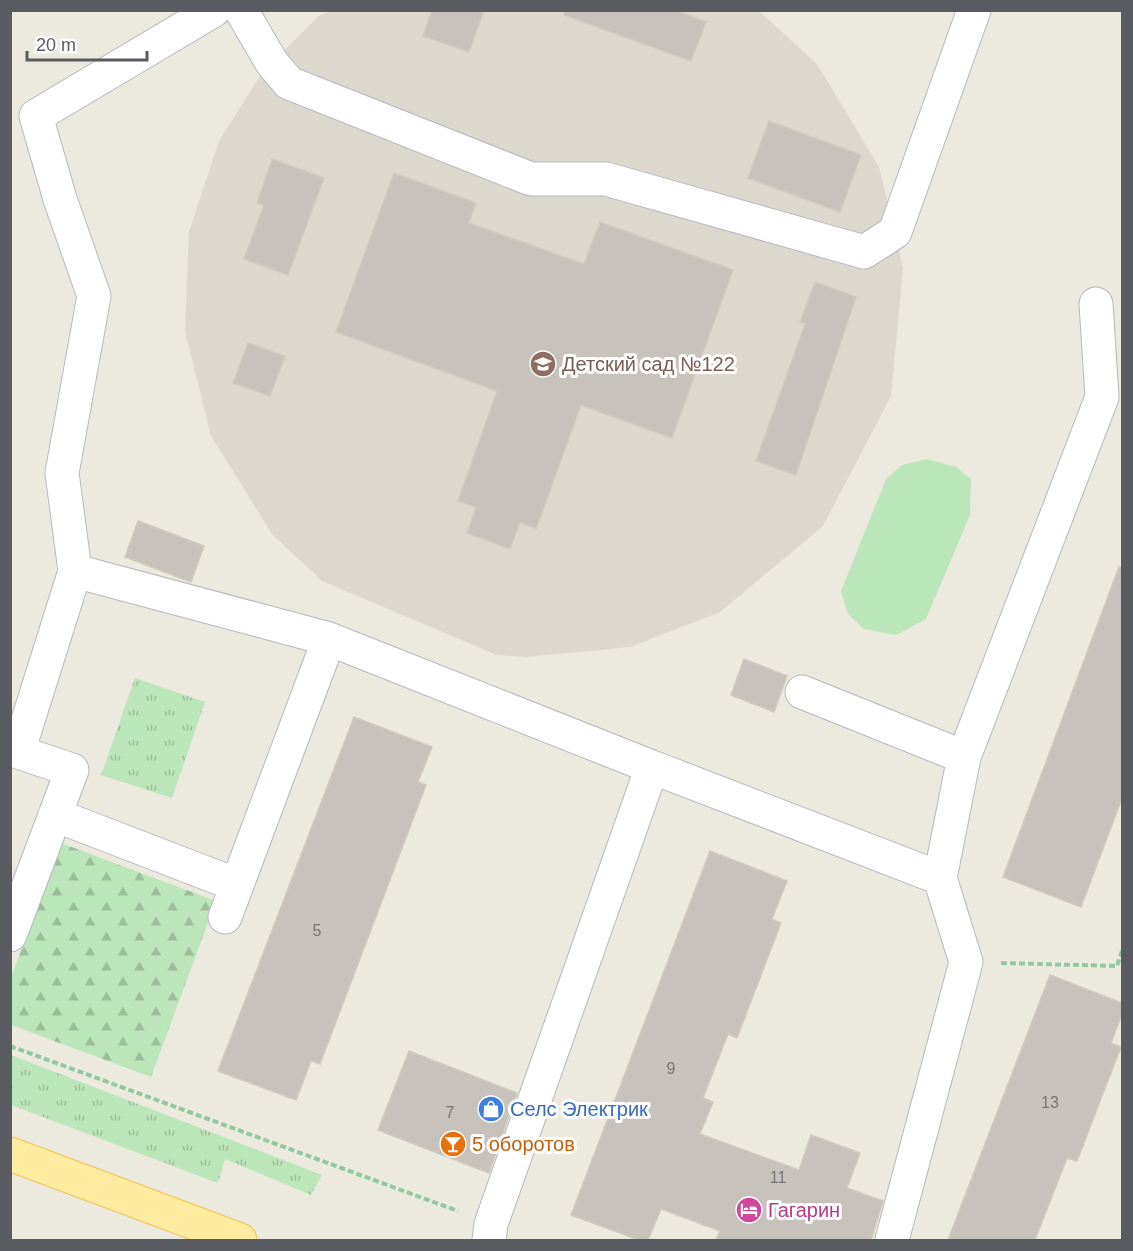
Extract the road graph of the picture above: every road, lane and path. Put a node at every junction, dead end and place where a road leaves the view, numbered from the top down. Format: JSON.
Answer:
{"nodes":[{"id":1,"x":214,"y":10,"type":"edge"},
{"id":2,"x":241,"y":10,"type":"edge"},
{"id":3,"x":974,"y":10,"type":"edge"},
{"id":4,"x":1096,"y":304,"type":"dead end"},
{"id":5,"x":75,"y":571,"type":"junction"},
{"id":6,"x":329,"y":639,"type":"junction"},
{"id":7,"x":802,"y":692,"type":"dead end"},
{"id":8,"x":964,"y":757,"type":"junction"},
{"id":9,"x":652,"y":767,"type":"junction"},
{"id":10,"x":55,"y":815,"type":"junction"},
{"id":11,"x":940,"y":878,"type":"junction"},
{"id":12,"x":237,"y":885,"type":"junction"},
{"id":13,"x":225,"y":917,"type":"dead end"},
{"id":14,"x":10,"y":935,"type":"edge"},
{"id":15,"x":1122,"y":951,"type":"edge"},
{"id":16,"x":966,"y":962,"type":"junction"},
{"id":17,"x":10,"y":1046,"type":"edge"},
{"id":18,"x":10,"y":1154,"type":"edge"},
{"id":19,"x":490,"y":1232,"type":"edge"},
{"id":20,"x":240,"y":1240,"type":"edge"},
{"id":21,"x":892,"y":1240,"type":"edge"}],
"edges":[{"from":1,"to":5,"type":"lane"},
{"from":2,"to":3,"type":"lane"},
{"from":4,"to":8,"type":"lane"},
{"from":5,"to":6,"type":"lane"},
{"from":5,"to":10,"type":"lane"},
{"from":6,"to":9,"type":"lane"},
{"from":6,"to":12,"type":"lane"},
{"from":7,"to":8,"type":"lane"},
{"from":8,"to":11,"type":"lane"},
{"from":9,"to":11,"type":"lane"},
{"from":9,"to":19,"type":"lane"},
{"from":10,"to":12,"type":"lane"},
{"from":10,"to":14,"type":"lane"},
{"from":11,"to":16,"type":"lane"},
{"from":12,"to":13,"type":"lane"},
{"from":15,"to":16,"type":"path"},
{"from":16,"to":21,"type":"lane"},
{"from":17,"to":19,"type":"path"},
{"from":18,"to":20,"type":"main road"}]}
